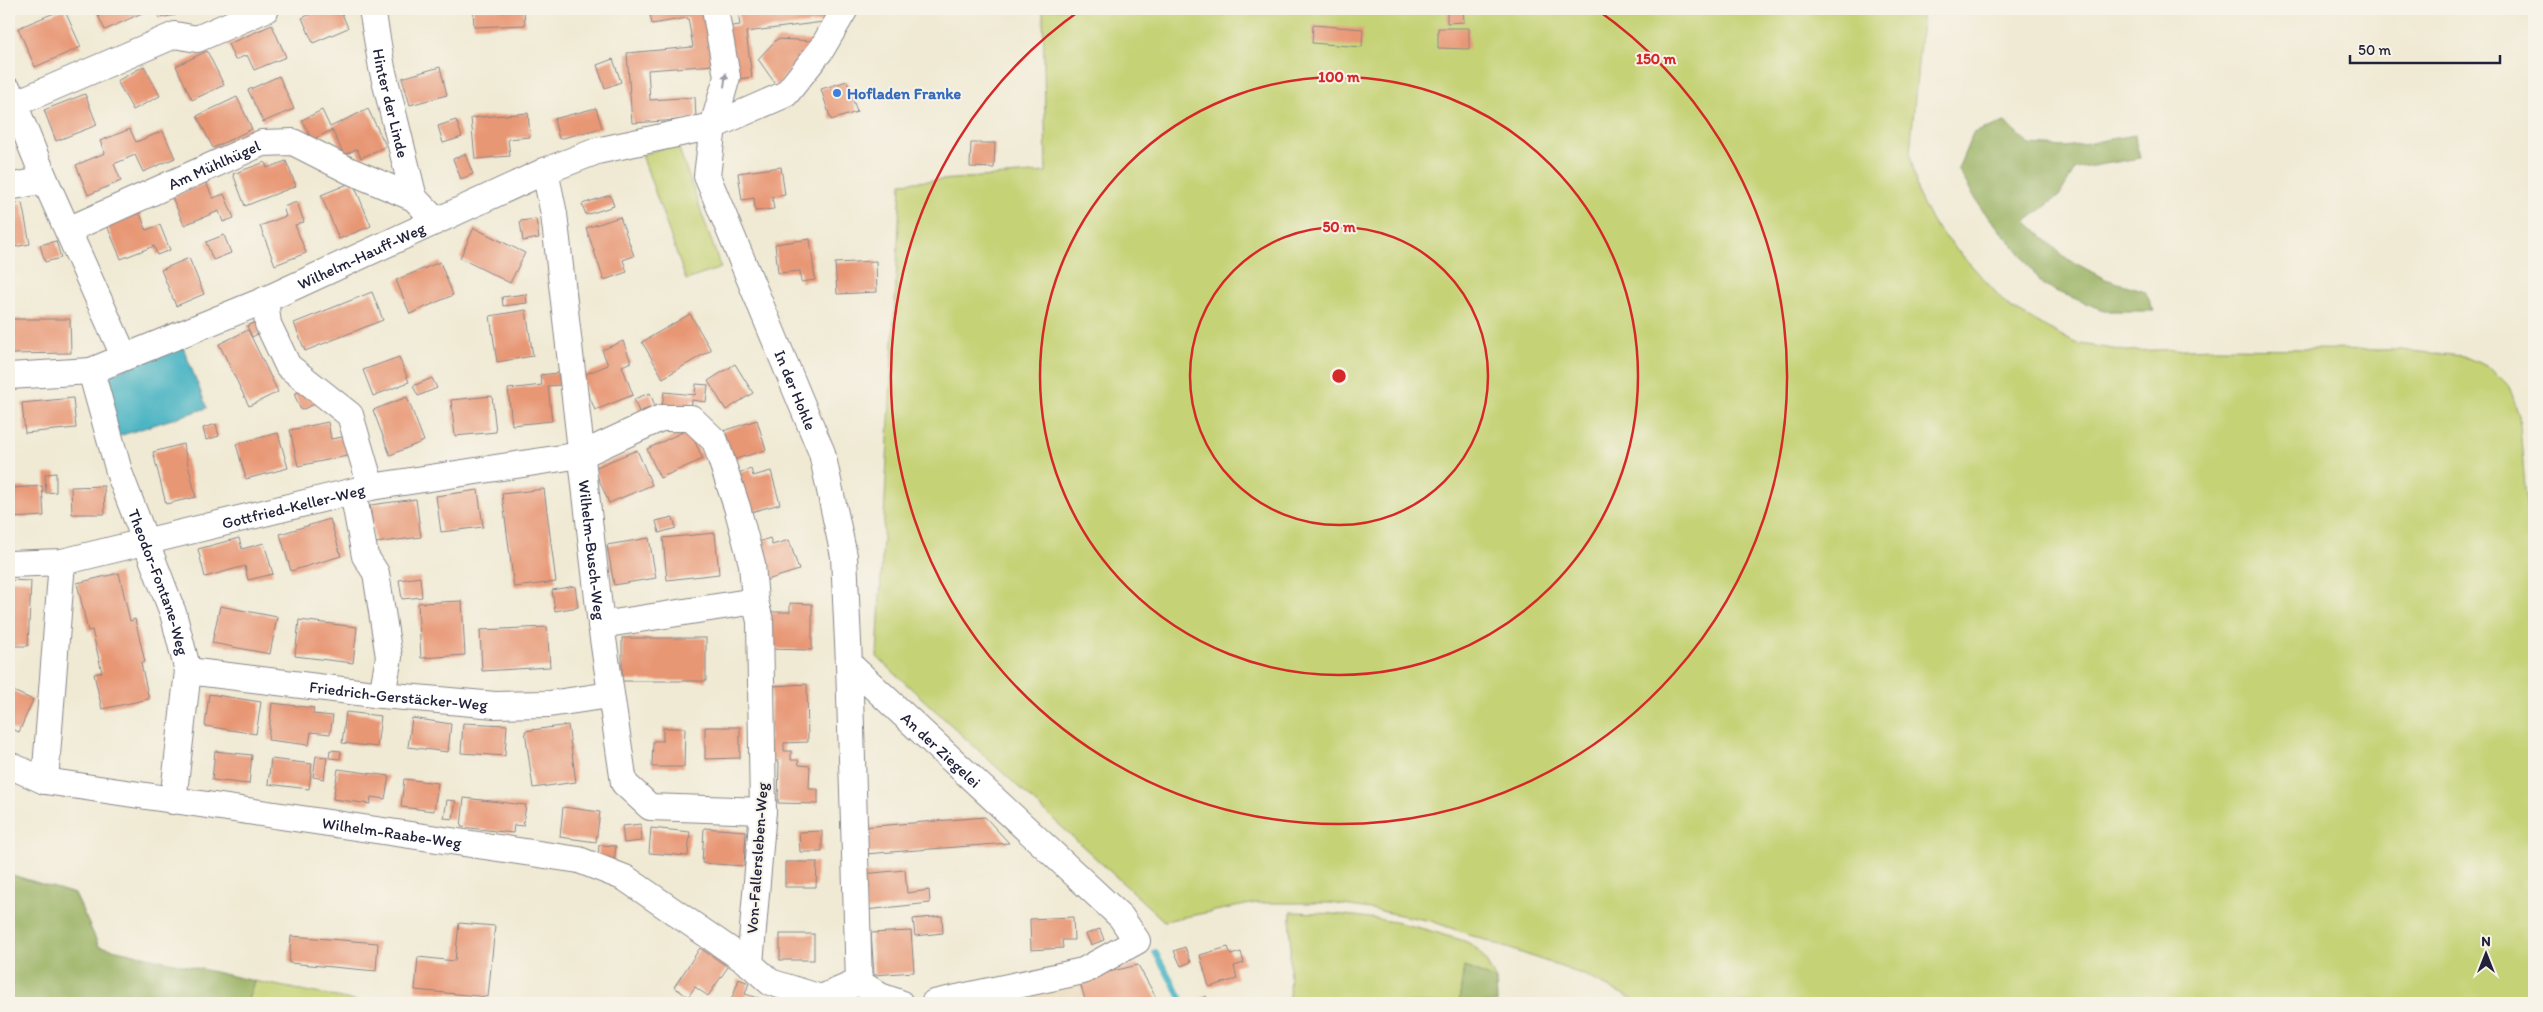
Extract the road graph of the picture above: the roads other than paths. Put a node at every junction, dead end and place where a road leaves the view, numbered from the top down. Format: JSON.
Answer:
{"nodes":[{"id":1,"x":266,"y":9,"type":"edge"},
{"id":2,"x":372,"y":9,"type":"edge"},
{"id":3,"x":715,"y":9,"type":"edge"},
{"id":4,"x":845,"y":9,"type":"edge"},
{"id":5,"x":11,"y":98,"type":"edge"},
{"id":6,"x":713,"y":126,"type":"junction"},
{"id":7,"x":545,"y":171,"type":"junction"},
{"id":8,"x":45,"y":180,"type":"junction"},
{"id":9,"x":9,"y":187,"type":"edge"},
{"id":10,"x":414,"y":198,"type":"junction"},
{"id":11,"x":436,"y":220,"type":"junction"},
{"id":12,"x":68,"y":230,"type":"junction"},
{"id":13,"x":265,"y":300,"type":"junction"},
{"id":14,"x":124,"y":356,"type":"junction"},
{"id":15,"x":91,"y":371,"type":"junction"},
{"id":16,"x":9,"y":376,"type":"edge"},
{"id":17,"x":581,"y":455,"type":"junction"},
{"id":18,"x":362,"y":489,"type":"junction"},
{"id":19,"x":146,"y":543,"type":"junction"},
{"id":20,"x":62,"y":562,"type":"junction"},
{"id":21,"x":9,"y":564,"type":"edge"},
{"id":22,"x":755,"y":601,"type":"junction"},
{"id":23,"x":601,"y":625,"type":"junction"},
{"id":24,"x":849,"y":664,"type":"junction"},
{"id":25,"x":188,"y":671,"type":"junction"},
{"id":26,"x":382,"y":694,"type":"junction"},
{"id":27,"x":610,"y":695,"type":"junction"},
{"id":28,"x":9,"y":765,"type":"edge"},
{"id":29,"x":46,"y":781,"type":"junction"},
{"id":30,"x":174,"y":801,"type":"junction"},
{"id":31,"x":763,"y":811,"type":"junction"},
{"id":32,"x":750,"y":964,"type":"junction"},
{"id":33,"x":859,"y":982,"type":"junction"},
{"id":34,"x":900,"y":1003,"type":"edge"},
{"id":35,"x":934,"y":1003,"type":"edge"}],
"edges":[{"from":1,"to":5,"type":"street"},
{"from":2,"to":10,"type":"street","name":"Hinter der Linde"},
{"from":6,"to":3,"type":"street","name":"In der Hohle","one_way":true},
{"from":4,"to":6,"type":"street","name":"Wilhelm-Hauff-Weg"},
{"from":5,"to":8,"type":"street"},
{"from":6,"to":7,"type":"street","name":"Wilhelm-Hauff-Weg"},
{"from":6,"to":24,"type":"street","name":"In der Hohle"},
{"from":7,"to":11,"type":"street","name":"Wilhelm-Hauff-Weg"},
{"from":7,"to":17,"type":"street","name":"Wilhelm-Busch-Weg"},
{"from":8,"to":9,"type":"street"},
{"from":8,"to":12,"type":"street"},
{"from":10,"to":11,"type":"street","name":"Am Mühlhügel"},
{"from":10,"to":12,"type":"street","name":"Am Mühlhügel"},
{"from":11,"to":13,"type":"street","name":"Wilhelm-Hauff-Weg"},
{"from":12,"to":14,"type":"street"},
{"from":13,"to":14,"type":"street","name":"Wilhelm-Hauff-Weg"},
{"from":13,"to":18,"type":"street"},
{"from":14,"to":15,"type":"street","name":"Wilhelm-Hauff-Weg"},
{"from":15,"to":16,"type":"street","name":"Wilhelm-Hauff-Weg"},
{"from":15,"to":19,"type":"street","name":"Theodor-Fontane-Weg"},
{"from":17,"to":18,"type":"street","name":"Gottfried-Keller-Weg"},
{"from":17,"to":22,"type":"street","name":"Von-Fallersleben-Weg"},
{"from":17,"to":23,"type":"street","name":"Wilhelm-Busch-Weg"},
{"from":18,"to":19,"type":"street","name":"Gottfried-Keller-Weg"},
{"from":18,"to":26,"type":"street"},
{"from":19,"to":20,"type":"street","name":"Gottfried-Keller-Weg"},
{"from":19,"to":25,"type":"street","name":"Theodor-Fontane-Weg"},
{"from":20,"to":21,"type":"street","name":"Gottfried-Keller-Weg"},
{"from":20,"to":29,"type":"street"},
{"from":22,"to":23,"type":"street"},
{"from":22,"to":31,"type":"street","name":"Von-Fallersleben-Weg"},
{"from":23,"to":27,"type":"street","name":"Wilhelm-Busch-Weg"},
{"from":24,"to":33,"type":"street"},
{"from":24,"to":35,"type":"street","name":"An der Ziegelei"},
{"from":25,"to":26,"type":"street","name":"Friedrich-Gerstäcker-Weg"},
{"from":25,"to":30,"type":"street","name":"Theodor-Fontane-Weg"},
{"from":26,"to":27,"type":"street","name":"Friedrich-Gerstäcker-Weg"},
{"from":27,"to":31,"type":"street","name":"Wilhelm-Busch-Weg"},
{"from":28,"to":29,"type":"street","name":"Wilhelm-Raabe-Weg"},
{"from":29,"to":30,"type":"street","name":"Wilhelm-Raabe-Weg"},
{"from":30,"to":32,"type":"street","name":"Wilhelm-Raabe-Weg"},
{"from":31,"to":32,"type":"street","name":"Von-Fallersleben-Weg"},
{"from":32,"to":33,"type":"street"},
{"from":33,"to":34,"type":"street"}]}
